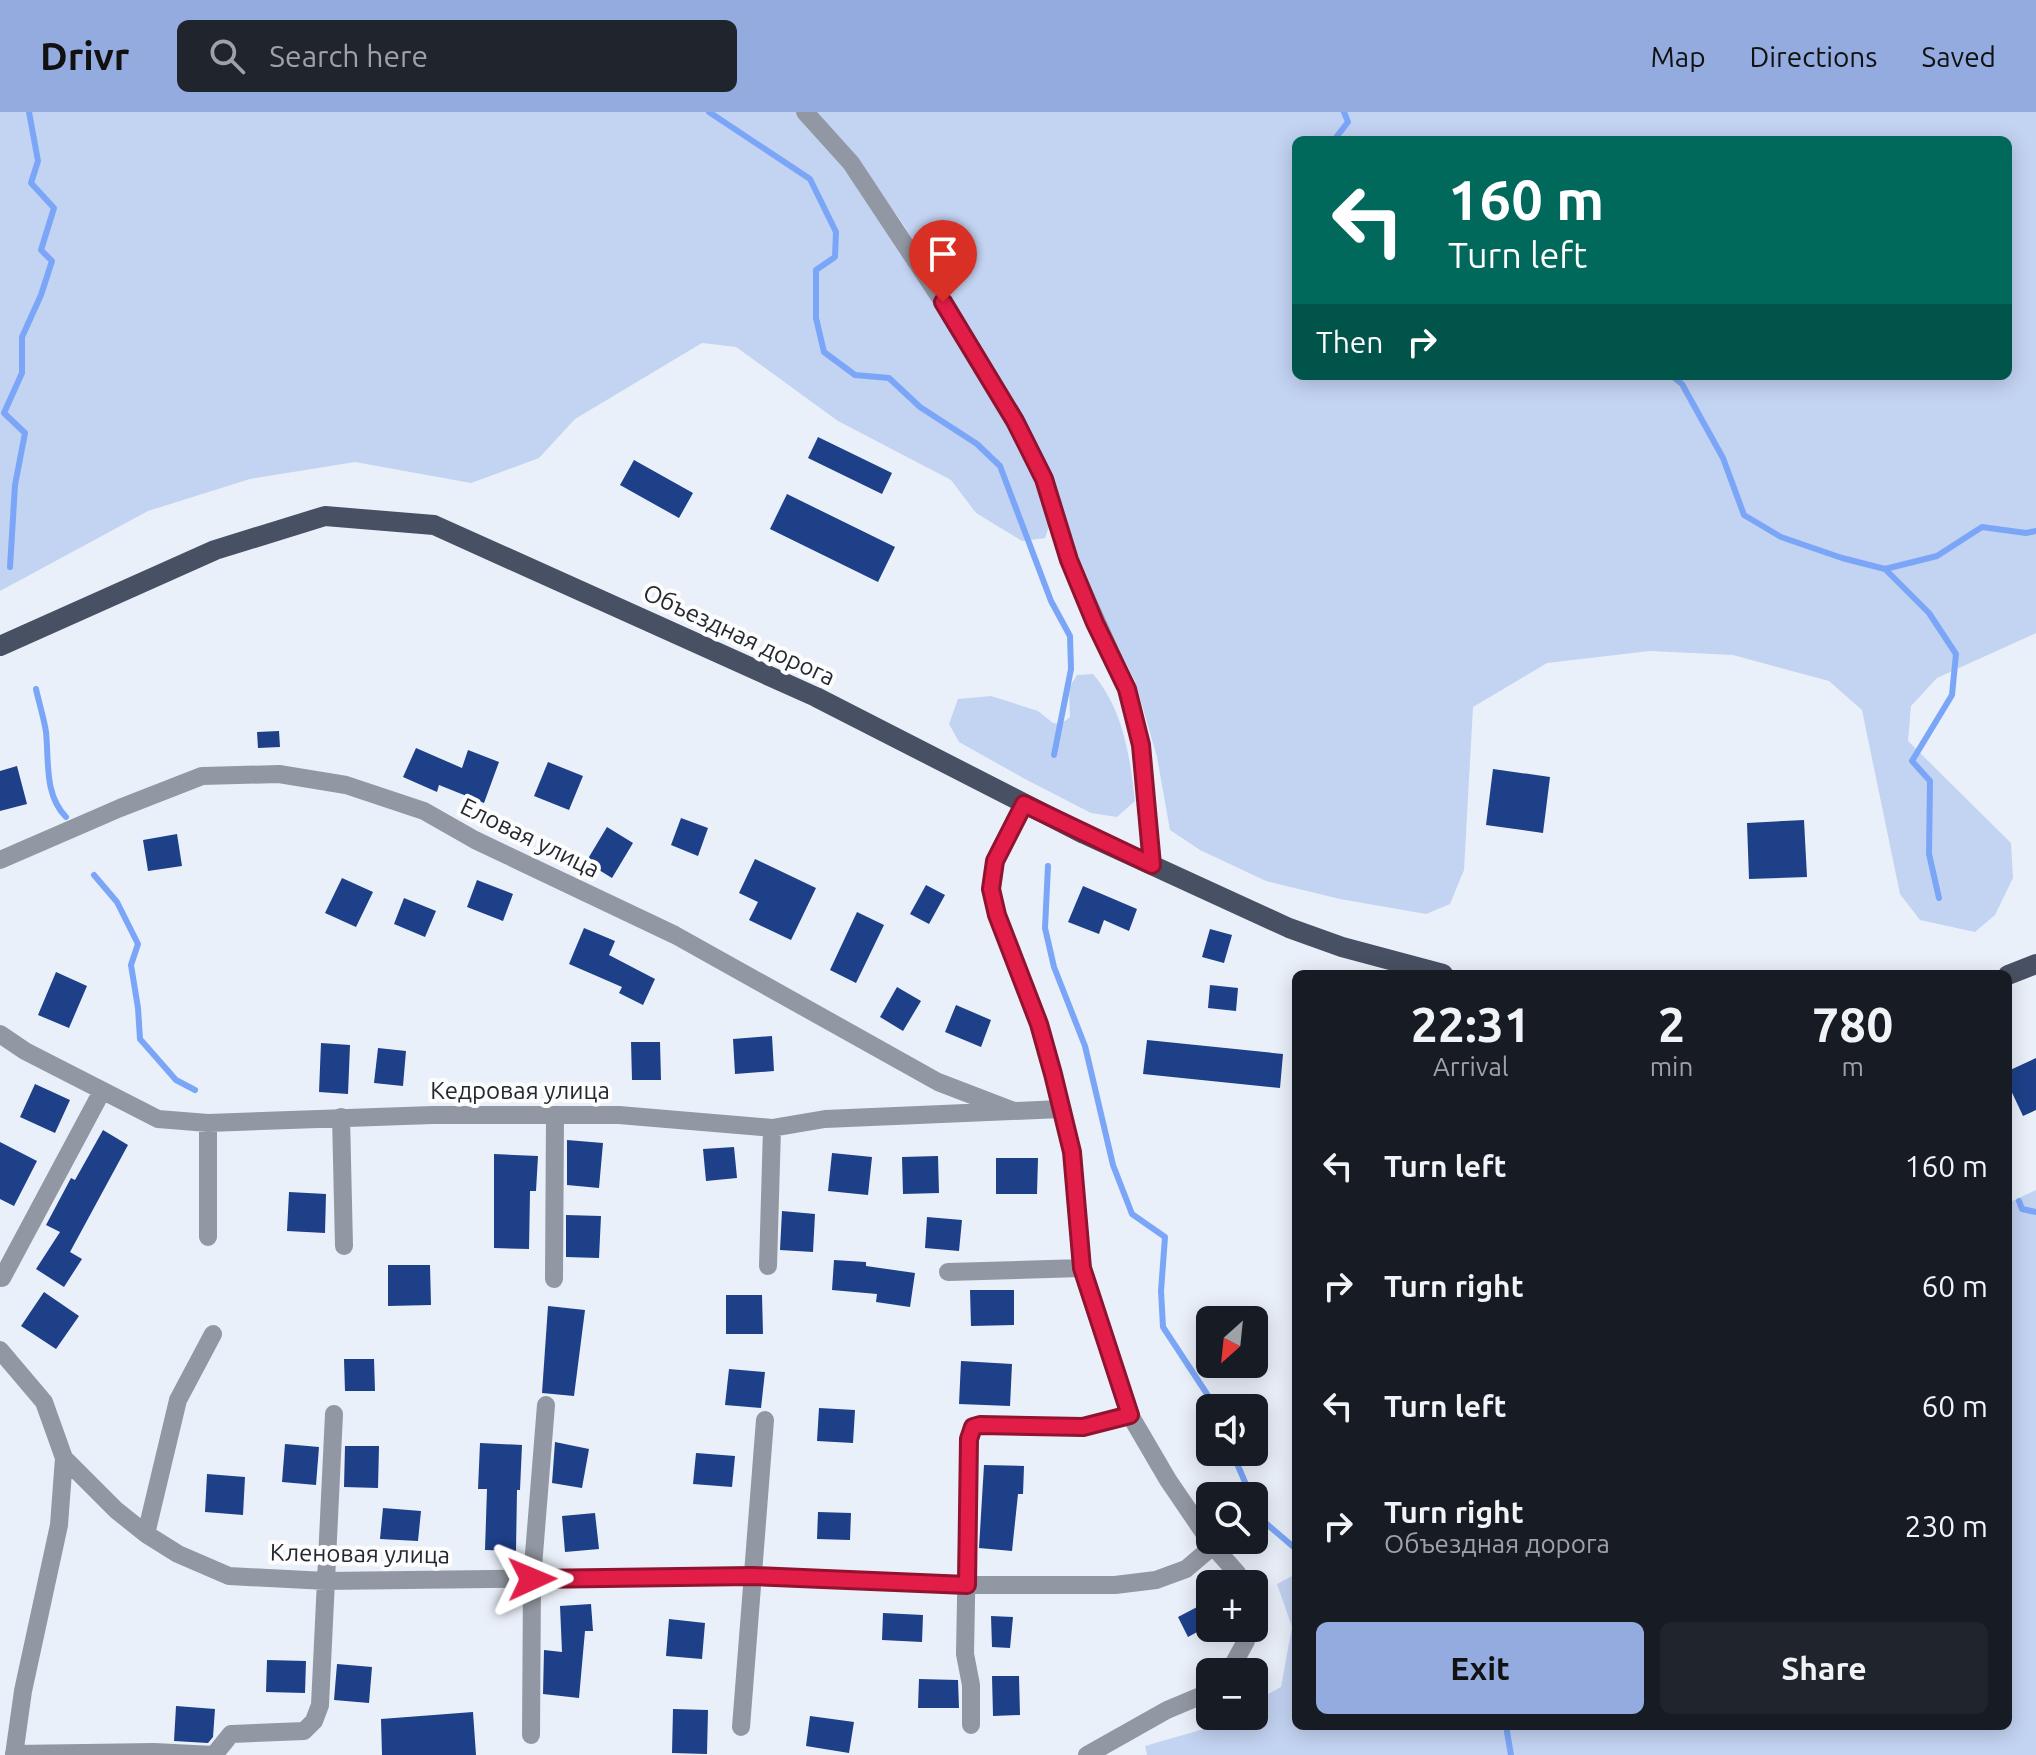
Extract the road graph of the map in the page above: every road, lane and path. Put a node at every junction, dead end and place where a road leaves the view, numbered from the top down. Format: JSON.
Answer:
{"nodes":[{"id":1,"x":805,"y":112,"type":"edge"},
{"id":2,"x":0,"y":646,"type":"edge"},
{"id":3,"x":1024,"y":804,"type":"junction"},
{"id":4,"x":0,"y":860,"type":"edge"},
{"id":5,"x":1152,"y":865,"type":"junction"},
{"id":6,"x":2036,"y":964,"type":"edge"},
{"id":7,"x":1428,"y":970,"type":"edge"},
{"id":8,"x":2012,"y":973,"type":"edge"},
{"id":9,"x":0,"y":1034,"type":"edge"},
{"id":10,"x":101,"y":1093,"type":"junction"},
{"id":11,"x":1061,"y":1109,"type":"junction"},
{"id":12,"x":1011,"y":1110,"type":"junction"},
{"id":13,"x":555,"y":1116,"type":"junction"},
{"id":14,"x":341,"y":1117,"type":"junction"},
{"id":15,"x":208,"y":1123,"type":"junction"},
{"id":16,"x":772,"y":1128,"type":"junction"},
{"id":17,"x":208,"y":1237,"type":"dead end"},
{"id":18,"x":344,"y":1246,"type":"dead end"},
{"id":19,"x":768,"y":1266,"type":"dead end"},
{"id":20,"x":1082,"y":1268,"type":"junction"},
{"id":21,"x":948,"y":1272,"type":"dead end"},
{"id":22,"x":2,"y":1278,"type":"dead end"},
{"id":23,"x":554,"y":1279,"type":"dead end"},
{"id":24,"x":213,"y":1334,"type":"dead end"},
{"id":25,"x":0,"y":1350,"type":"edge"},
{"id":26,"x":546,"y":1405,"type":"dead end"},
{"id":27,"x":334,"y":1414,"type":"dead end"},
{"id":28,"x":1130,"y":1415,"type":"junction"},
{"id":29,"x":765,"y":1420,"type":"dead end"},
{"id":30,"x":64,"y":1458,"type":"junction"},
{"id":31,"x":1196,"y":1521,"type":"edge"},
{"id":32,"x":146,"y":1534,"type":"junction"},
{"id":33,"x":1204,"y":1554,"type":"edge"},
{"id":34,"x":1220,"y":1554,"type":"edge"},
{"id":35,"x":1234,"y":1570,"type":"edge"},
{"id":36,"x":753,"y":1576,"type":"junction"},
{"id":37,"x":532,"y":1579,"type":"junction"},
{"id":38,"x":326,"y":1581,"type":"junction"},
{"id":39,"x":967,"y":1585,"type":"junction"},
{"id":40,"x":1196,"y":1698,"type":"edge"},
{"id":41,"x":971,"y":1725,"type":"dead end"},
{"id":42,"x":741,"y":1727,"type":"dead end"},
{"id":43,"x":531,"y":1735,"type":"dead end"},
{"id":44,"x":1124,"y":1746,"type":"edge"},
{"id":45,"x":14,"y":1754,"type":"edge"},
{"id":46,"x":1087,"y":1755,"type":"edge"}],
"edges":[{"from":1,"to":5,"type":"street"},
{"from":2,"to":3,"type":"main road","name":"Объездная дорога"},
{"from":3,"to":5,"type":"main road","name":"Объездная дорога"},
{"from":3,"to":11,"type":"street"},
{"from":4,"to":12,"type":"street","name":"Еловая улица"},
{"from":5,"to":7,"type":"main road","name":"Объездная дорога"},
{"from":6,"to":8,"type":"main road"},
{"from":9,"to":10,"type":"street","name":"Кедровая улица"},
{"from":10,"to":15,"type":"street","name":"Кедровая улица"},
{"from":10,"to":22,"type":"street"},
{"from":11,"to":12,"type":"street","name":"Кедровая улица"},
{"from":11,"to":20,"type":"street"},
{"from":12,"to":16,"type":"street","name":"Кедровая улица"},
{"from":13,"to":14,"type":"street","name":"Кедровая улица"},
{"from":13,"to":16,"type":"street","name":"Кедровая улица"},
{"from":13,"to":23,"type":"street"},
{"from":14,"to":15,"type":"street","name":"Кедровая улица"},
{"from":14,"to":18,"type":"street"},
{"from":15,"to":17,"type":"street"},
{"from":16,"to":19,"type":"street"},
{"from":20,"to":21,"type":"street"},
{"from":20,"to":28,"type":"street"},
{"from":24,"to":32,"type":"street"},
{"from":25,"to":30,"type":"street"},
{"from":26,"to":37,"type":"street"},
{"from":27,"to":38,"type":"street"},
{"from":28,"to":31,"type":"street"},
{"from":28,"to":39,"type":"street"},
{"from":29,"to":36,"type":"street"},
{"from":30,"to":32,"type":"street","name":"Кленовая улица"},
{"from":30,"to":45,"type":"street"},
{"from":32,"to":38,"type":"street","name":"Кленовая улица"},
{"from":33,"to":39,"type":"street","name":"Кленовая улица"},
{"from":34,"to":35,"type":"street"},
{"from":36,"to":37,"type":"street","name":"Кленовая улица"},
{"from":36,"to":39,"type":"street","name":"Кленовая улица"},
{"from":36,"to":42,"type":"street"},
{"from":37,"to":38,"type":"street","name":"Кленовая улица"},
{"from":37,"to":43,"type":"street"},
{"from":38,"to":45,"type":"street"},
{"from":39,"to":41,"type":"street"},
{"from":40,"to":44,"type":"street"},
{"from":44,"to":46,"type":"street"}]}
